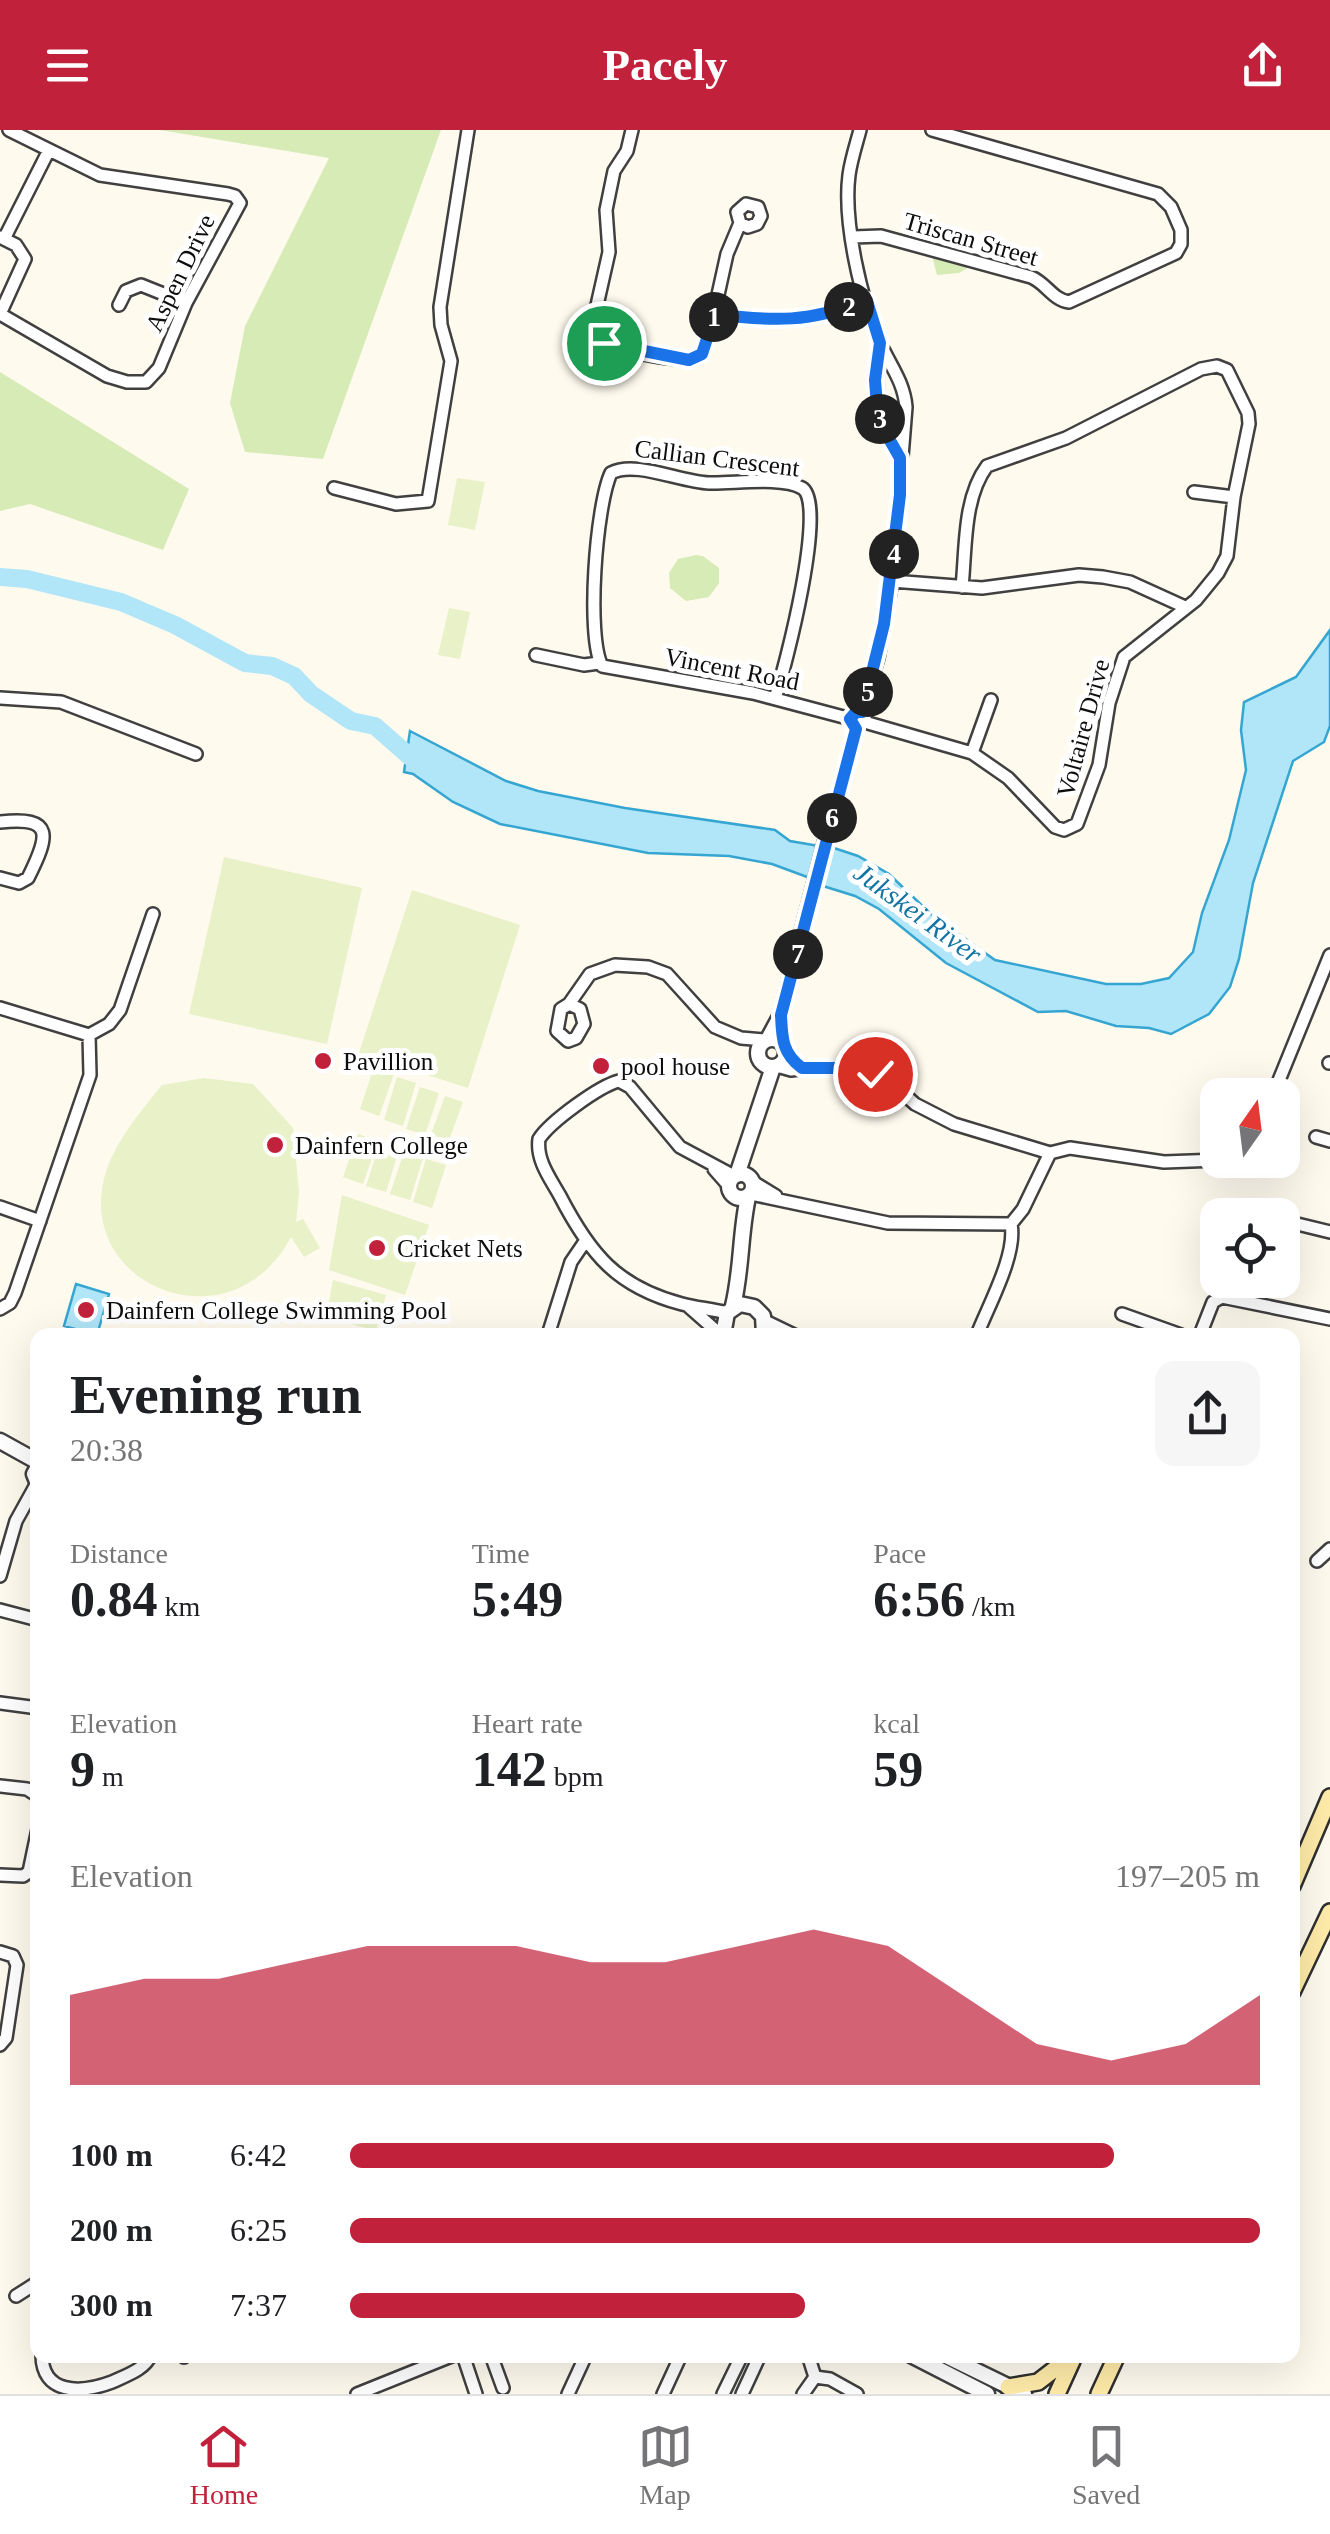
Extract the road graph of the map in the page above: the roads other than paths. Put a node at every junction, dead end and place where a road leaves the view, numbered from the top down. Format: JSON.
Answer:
{"nodes":[{"id":1,"x":9,"y":130,"type":"edge"},
{"id":2,"x":468,"y":130,"type":"edge"},
{"id":3,"x":632,"y":130,"type":"edge"},
{"id":4,"x":860,"y":130,"type":"edge"},
{"id":5,"x":932,"y":130,"type":"edge"},
{"id":6,"x":48,"y":152,"type":"junction"},
{"id":7,"x":740,"y":224,"type":"dead end"},
{"id":8,"x":853,"y":237,"type":"junction"},
{"id":9,"x":2,"y":238,"type":"edge"},
{"id":10,"x":867,"y":301,"type":"junction"},
{"id":11,"x":186,"y":303,"type":"junction"},
{"id":12,"x":118,"y":306,"type":"dead end"},
{"id":13,"x":0,"y":314,"type":"edge"},
{"id":14,"x":715,"y":314,"type":"junction"},
{"id":15,"x":880,"y":343,"type":"junction"},
{"id":16,"x":900,"y":458,"type":"junction"},
{"id":17,"x":334,"y":488,"type":"dead end"},
{"id":18,"x":1194,"y":492,"type":"dead end"},
{"id":19,"x":1234,"y":496,"type":"junction"},
{"id":20,"x":892,"y":581,"type":"junction"},
{"id":21,"x":962,"y":587,"type":"junction"},
{"id":22,"x":1185,"y":607,"type":"junction"},
{"id":23,"x":536,"y":655,"type":"dead end"},
{"id":24,"x":602,"y":666,"type":"junction"},
{"id":25,"x":0,"y":698,"type":"edge"},
{"id":26,"x":775,"y":698,"type":"junction"},
{"id":27,"x":991,"y":700,"type":"dead end"},
{"id":28,"x":859,"y":721,"type":"junction"},
{"id":29,"x":972,"y":753,"type":"junction"},
{"id":30,"x":196,"y":754,"type":"dead end"},
{"id":31,"x":0,"y":822,"type":"edge"},
{"id":32,"x":830,"y":826,"type":"joint"},
{"id":33,"x":0,"y":878,"type":"edge"},
{"id":34,"x":154,"y":914,"type":"dead end"},
{"id":35,"x":1330,"y":954,"type":"edge"},
{"id":36,"x":569,"y":1004,"type":"dead end"},
{"id":37,"x":0,"y":1008,"type":"edge"},
{"id":38,"x":89,"y":1036,"type":"junction"},
{"id":39,"x":771,"y":1052,"type":"junction"},
{"id":40,"x":1280,"y":1078,"type":"edge"},
{"id":41,"x":1316,"y":1137,"type":"dead end"},
{"id":42,"x":1330,"y":1141,"type":"edge"},
{"id":43,"x":1050,"y":1153,"type":"junction"},
{"id":44,"x":1200,"y":1161,"type":"edge"},
{"id":45,"x":742,"y":1186,"type":"junction"},
{"id":46,"x":0,"y":1207,"type":"edge"},
{"id":47,"x":40,"y":1221,"type":"junction"},
{"id":48,"x":1011,"y":1224,"type":"junction"},
{"id":49,"x":1300,"y":1225,"type":"edge"},
{"id":50,"x":1330,"y":1232,"type":"edge"},
{"id":51,"x":586,"y":1240,"type":"junction"},
{"id":52,"x":741,"y":1273,"type":"junction"},
{"id":53,"x":688,"y":1306,"type":"junction"},
{"id":54,"x":754,"y":1307,"type":"junction"},
{"id":55,"x":0,"y":1308,"type":"edge"},
{"id":56,"x":730,"y":1309,"type":"junction"},
{"id":57,"x":1122,"y":1314,"type":"dead end"},
{"id":58,"x":1330,"y":1319,"type":"edge"},
{"id":59,"x":550,"y":1328,"type":"edge"},
{"id":60,"x":714,"y":1328,"type":"edge"},
{"id":61,"x":724,"y":1328,"type":"edge"},
{"id":62,"x":765,"y":1328,"type":"edge"},
{"id":63,"x":979,"y":1328,"type":"edge"},
{"id":64,"x":1161,"y":1328,"type":"edge"},
{"id":65,"x":1203,"y":1328,"type":"edge"},
{"id":66,"x":0,"y":1441,"type":"edge"},
{"id":67,"x":30,"y":1467,"type":"edge"},
{"id":68,"x":30,"y":1484,"type":"edge"},
{"id":69,"x":1330,"y":1549,"type":"edge"},
{"id":70,"x":1318,"y":1561,"type":"dead end"},
{"id":71,"x":0,"y":1576,"type":"edge"},
{"id":72,"x":0,"y":1610,"type":"edge"},
{"id":73,"x":30,"y":1618,"type":"edge"},
{"id":74,"x":0,"y":1702,"type":"edge"},
{"id":75,"x":30,"y":1707,"type":"edge"},
{"id":76,"x":0,"y":1786,"type":"edge"},
{"id":77,"x":30,"y":1792,"type":"edge"},
{"id":78,"x":1330,"y":1797,"type":"edge"},
{"id":79,"x":30,"y":1867,"type":"edge"},
{"id":80,"x":1300,"y":1867,"type":"edge"},
{"id":81,"x":0,"y":1875,"type":"edge"},
{"id":82,"x":1330,"y":1912,"type":"edge"},
{"id":83,"x":0,"y":1952,"type":"edge"},
{"id":84,"x":1300,"y":1975,"type":"edge"},
{"id":85,"x":0,"y":2045,"type":"edge"},
{"id":86,"x":30,"y":2287,"type":"edge"},
{"id":87,"x":16,"y":2296,"type":"dead end"},
{"id":88,"x":43,"y":2363,"type":"edge"},
{"id":89,"x":146,"y":2363,"type":"edge"},
{"id":90,"x":437,"y":2363,"type":"edge"},
{"id":91,"x":466,"y":2363,"type":"edge"},
{"id":92,"x":494,"y":2363,"type":"edge"},
{"id":93,"x":582,"y":2363,"type":"edge"},
{"id":94,"x":677,"y":2363,"type":"edge"},
{"id":95,"x":738,"y":2363,"type":"edge"},
{"id":96,"x":756,"y":2363,"type":"edge"},
{"id":97,"x":811,"y":2363,"type":"edge"},
{"id":98,"x":927,"y":2363,"type":"edge"},
{"id":99,"x":960,"y":2363,"type":"edge"},
{"id":100,"x":1063,"y":2363,"type":"edge"},
{"id":101,"x":1070,"y":2363,"type":"edge"},
{"id":102,"x":1114,"y":2363,"type":"edge"},
{"id":103,"x":815,"y":2377,"type":"junction"},
{"id":104,"x":1008,"y":2387,"type":"junction"},
{"id":105,"x":503,"y":2388,"type":"dead end"},
{"id":106,"x":383,"y":2389,"type":"edge"},
{"id":107,"x":1101,"y":2392,"type":"edge"},
{"id":108,"x":358,"y":2394,"type":"edge"},
{"id":109,"x":476,"y":2394,"type":"edge"},
{"id":110,"x":568,"y":2394,"type":"edge"},
{"id":111,"x":663,"y":2394,"type":"edge"},
{"id":112,"x":723,"y":2394,"type":"edge"},
{"id":113,"x":742,"y":2394,"type":"edge"},
{"id":114,"x":802,"y":2394,"type":"edge"},
{"id":115,"x":857,"y":2394,"type":"edge"},
{"id":116,"x":987,"y":2394,"type":"edge"},
{"id":117,"x":1024,"y":2394,"type":"edge"},
{"id":118,"x":1056,"y":2394,"type":"edge"}],
"edges":[{"from":1,"to":6,"type":"street","name":"Aspen Drive"},
{"from":2,"to":17,"type":"street"},
{"from":3,"to":14,"type":"street"},
{"from":4,"to":8,"type":"street"},
{"from":5,"to":8,"type":"street","name":"Triscan Street"},
{"from":6,"to":9,"type":"street"},
{"from":6,"to":11,"type":"street","name":"Aspen Drive"},
{"from":7,"to":14,"type":"street"},
{"from":8,"to":10,"type":"street"},
{"from":9,"to":13,"type":"street"},
{"from":10,"to":14,"type":"street"},
{"from":10,"to":15,"type":"street"},
{"from":11,"to":12,"type":"street"},
{"from":11,"to":13,"type":"street","name":"Aspen Drive"},
{"from":15,"to":16,"type":"street"},
{"from":15,"to":16,"type":"street"},
{"from":16,"to":20,"type":"street"},
{"from":18,"to":19,"type":"street"},
{"from":19,"to":21,"type":"street"},
{"from":19,"to":22,"type":"street"},
{"from":20,"to":21,"type":"street"},
{"from":20,"to":28,"type":"street"},
{"from":21,"to":22,"type":"street"},
{"from":22,"to":29,"type":"street","name":"Voltaire Drive"},
{"from":23,"to":24,"type":"street","name":"Vincent Road"},
{"from":24,"to":26,"type":"street","name":"Vincent Road"},
{"from":24,"to":26,"type":"street","name":"Callian Crescent"},
{"from":25,"to":30,"type":"street"},
{"from":26,"to":28,"type":"street","name":"Vincent Road"},
{"from":27,"to":29,"type":"street"},
{"from":28,"to":29,"type":"street","name":"Voltaire Drive"},
{"from":28,"to":32,"type":"street"},
{"from":31,"to":33,"type":"street"},
{"from":32,"to":39,"type":"street"},
{"from":34,"to":38,"type":"street"},
{"from":35,"to":40,"type":"street"},
{"from":36,"to":39,"type":"street"},
{"from":37,"to":38,"type":"street"},
{"from":38,"to":47,"type":"street"},
{"from":39,"to":43,"type":"street"},
{"from":39,"to":45,"type":"street"},
{"from":41,"to":42,"type":"street"},
{"from":43,"to":44,"type":"street"},
{"from":43,"to":48,"type":"street"},
{"from":45,"to":48,"type":"street"},
{"from":45,"to":51,"type":"street"},
{"from":45,"to":52,"type":"street"},
{"from":46,"to":47,"type":"street"},
{"from":47,"to":55,"type":"street"},
{"from":48,"to":63,"type":"street"},
{"from":49,"to":50,"type":"street"},
{"from":51,"to":53,"type":"street"},
{"from":51,"to":59,"type":"street"},
{"from":52,"to":54,"type":"street"},
{"from":52,"to":56,"type":"street"},
{"from":53,"to":56,"type":"street"},
{"from":53,"to":60,"type":"street"},
{"from":54,"to":56,"type":"street"},
{"from":54,"to":62,"type":"street"},
{"from":56,"to":61,"type":"street"},
{"from":57,"to":64,"type":"street"},
{"from":58,"to":65,"type":"street"},
{"from":66,"to":67,"type":"street"},
{"from":68,"to":71,"type":"street"},
{"from":69,"to":70,"type":"street"},
{"from":72,"to":73,"type":"street"},
{"from":74,"to":75,"type":"street"},
{"from":76,"to":77,"type":"street"},
{"from":78,"to":80,"type":"main road"},
{"from":79,"to":81,"type":"street"},
{"from":82,"to":84,"type":"main road"},
{"from":83,"to":85,"type":"street"},
{"from":86,"to":87,"type":"street"},
{"from":88,"to":89,"type":"street"},
{"from":90,"to":106,"type":"street"},
{"from":91,"to":109,"type":"street"},
{"from":92,"to":105,"type":"street"},
{"from":93,"to":110,"type":"street"},
{"from":94,"to":111,"type":"street"},
{"from":95,"to":112,"type":"street"},
{"from":96,"to":113,"type":"street"},
{"from":97,"to":103,"type":"street"},
{"from":98,"to":116,"type":"street"},
{"from":99,"to":104,"type":"street"},
{"from":100,"to":104,"type":"main road"},
{"from":101,"to":118,"type":"main road"},
{"from":102,"to":107,"type":"main road"},
{"from":103,"to":114,"type":"street"},
{"from":103,"to":115,"type":"street"},
{"from":104,"to":117,"type":"street"},
{"from":106,"to":108,"type":"street"}]}
